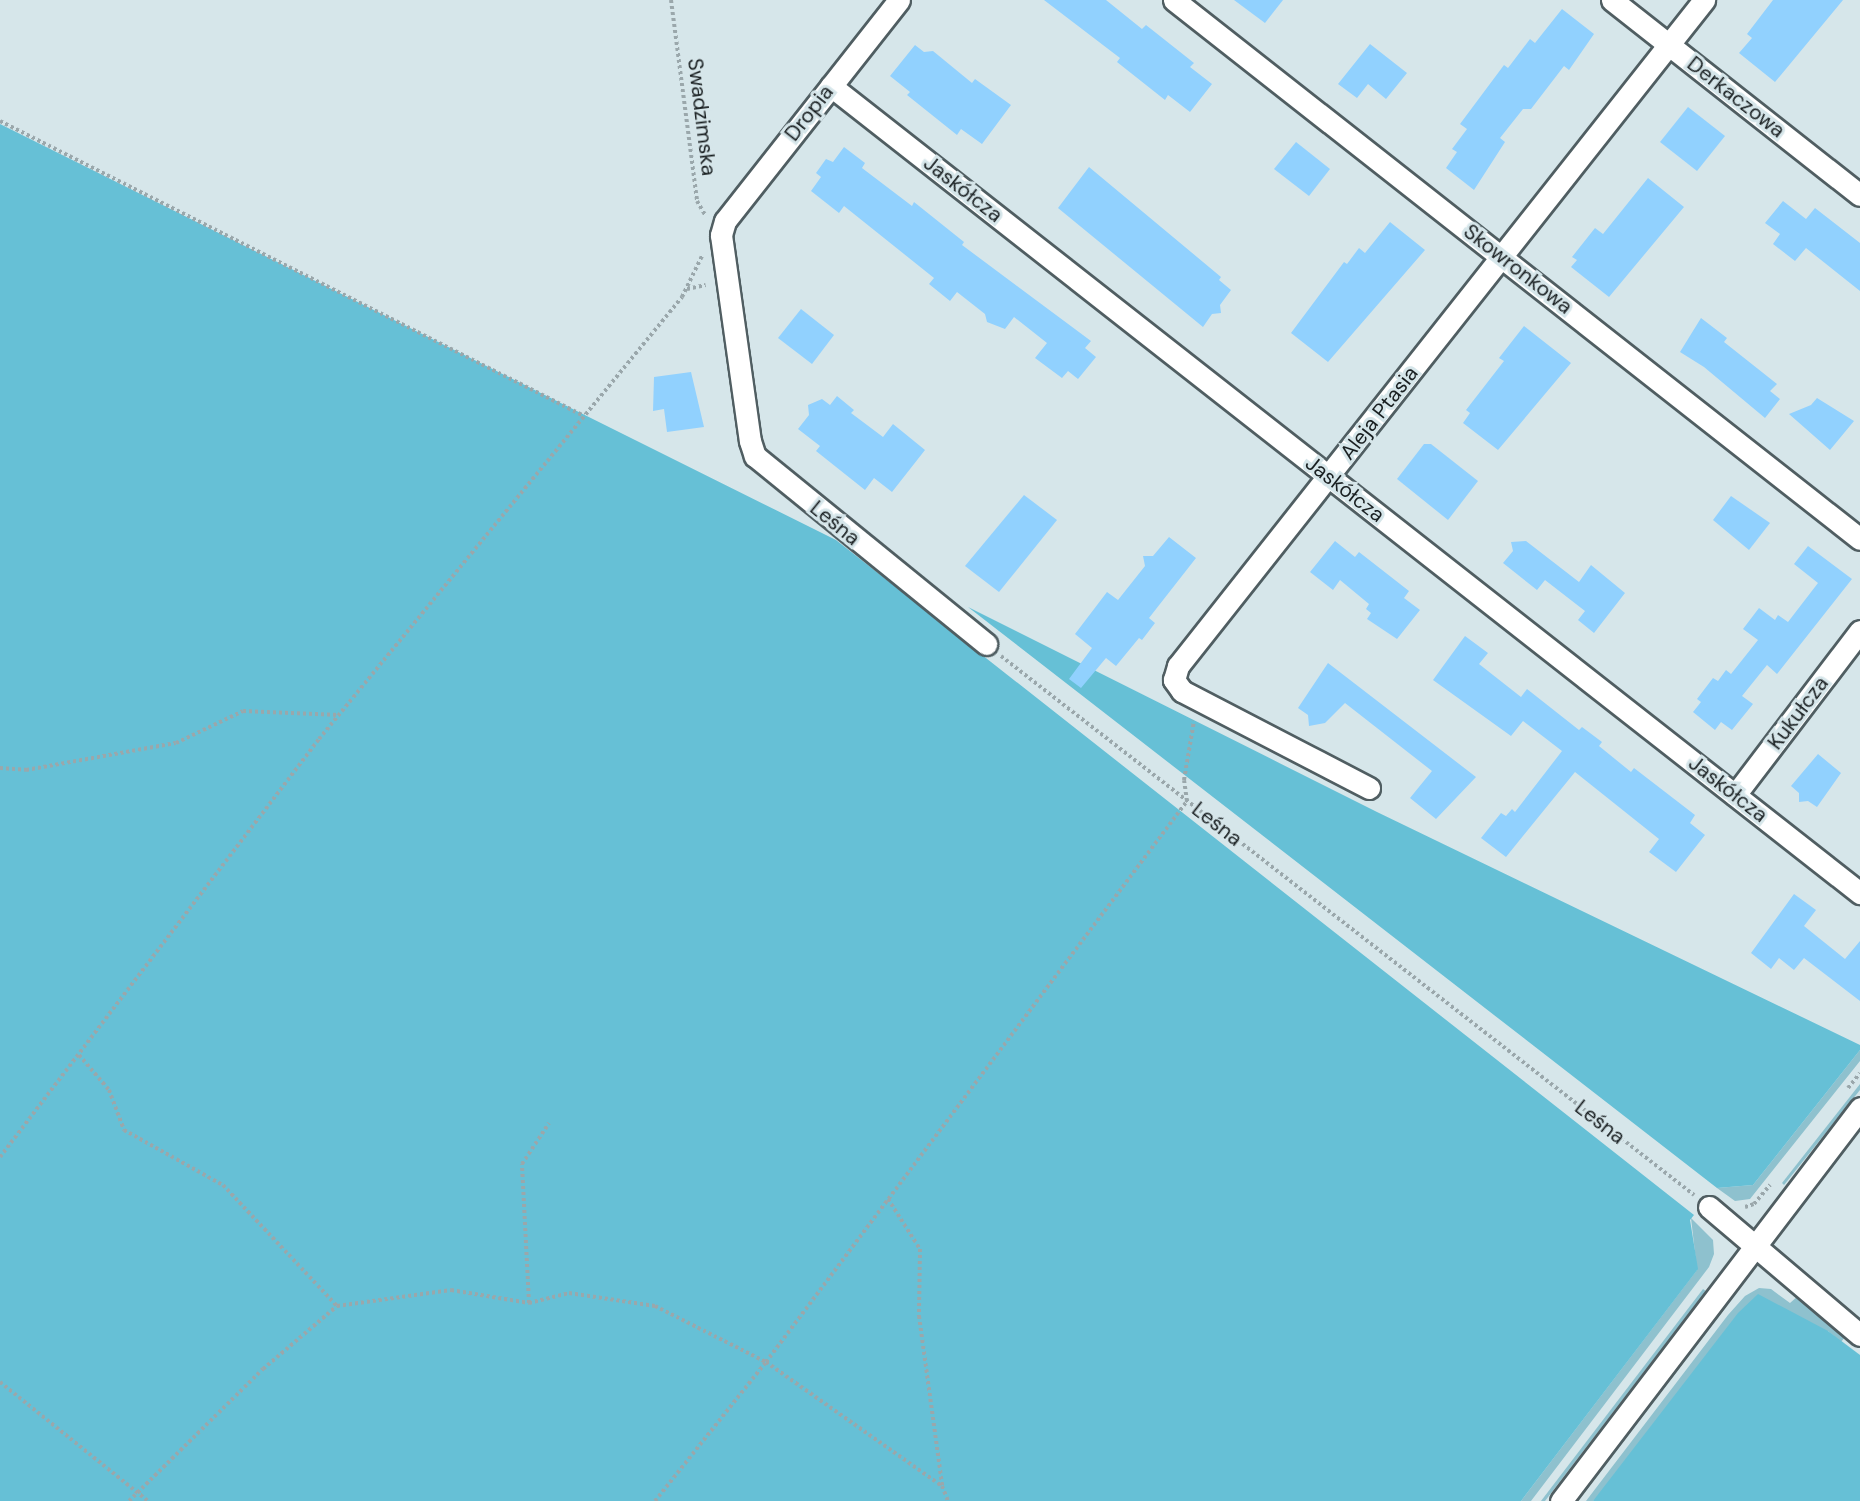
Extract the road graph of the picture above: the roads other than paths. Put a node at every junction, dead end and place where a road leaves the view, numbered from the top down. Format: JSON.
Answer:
{"nodes":[{"id":1,"x":899,"y":0,"type":"edge"},
{"id":2,"x":1174,"y":0,"type":"edge"},
{"id":3,"x":1612,"y":0,"type":"edge"},
{"id":4,"x":1704,"y":0,"type":"edge"},
{"id":5,"x":1670,"y":45,"type":"junction"},
{"id":6,"x":831,"y":86,"type":"junction"},
{"id":7,"x":1860,"y":195,"type":"edge"},
{"id":8,"x":721,"y":228,"type":"joint"},
{"id":9,"x":1501,"y":256,"type":"junction"},
{"id":10,"x":1329,"y":477,"type":"junction"},
{"id":11,"x":1860,"y":539,"type":"edge"},
{"id":12,"x":1860,"y":631,"type":"edge"},
{"id":13,"x":986,"y":644,"type":"road end"},
{"id":14,"x":1369,"y":788,"type":"dead end"},
{"id":15,"x":1735,"y":795,"type":"junction"},
{"id":16,"x":1860,"y":893,"type":"edge"},
{"id":17,"x":1860,"y":1108,"type":"edge"},
{"id":18,"x":1709,"y":1207,"type":"road end"},
{"id":19,"x":1754,"y":1245,"type":"junction"},
{"id":20,"x":1860,"y":1335,"type":"edge"},
{"id":21,"x":1561,"y":1501,"type":"edge"}],
"edges":[{"from":1,"to":6,"type":"street","name":"Dropia"},
{"from":2,"to":9,"type":"street","name":"Skowronkowa"},
{"from":3,"to":5,"type":"street","name":"Derkaczowa"},
{"from":4,"to":5,"type":"street","name":"Aleja Ptasia"},
{"from":5,"to":7,"type":"street","name":"Derkaczowa"},
{"from":5,"to":9,"type":"street","name":"Aleja Ptasia"},
{"from":6,"to":8,"type":"street","name":"Dropia"},
{"from":6,"to":10,"type":"street","name":"Jaskółcza"},
{"from":8,"to":13,"type":"street","name":"Leśna"},
{"from":9,"to":10,"type":"street","name":"Aleja Ptasia"},
{"from":9,"to":11,"type":"street","name":"Skowronkowa"},
{"from":10,"to":14,"type":"street","name":"Aleja Ptasia"},
{"from":10,"to":15,"type":"street","name":"Jaskółcza"},
{"from":12,"to":15,"type":"street","name":"Kukułcza"},
{"from":15,"to":16,"type":"street","name":"Jaskółcza"},
{"from":17,"to":19,"type":"street"},
{"from":18,"to":19,"type":"street"},
{"from":19,"to":20,"type":"street"},
{"from":19,"to":21,"type":"street"}]}
